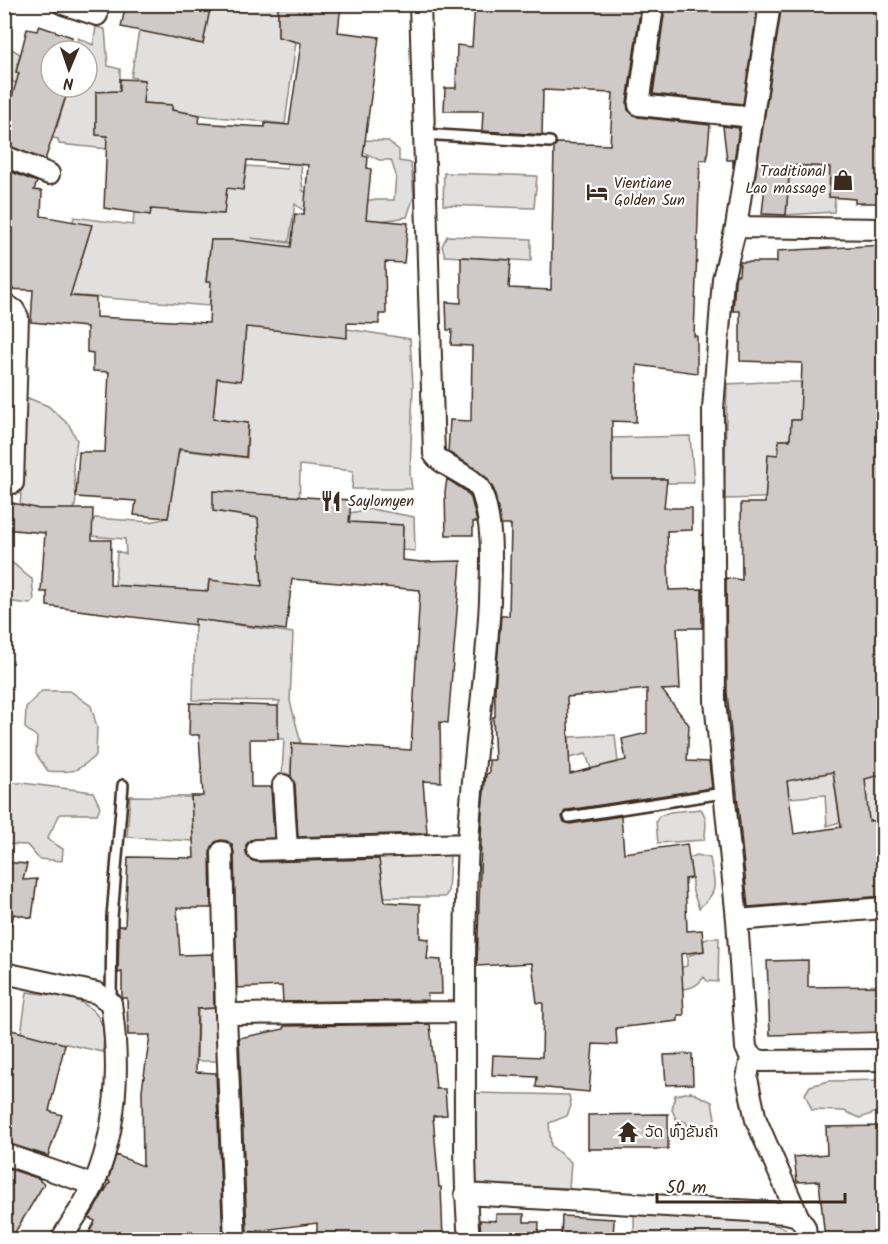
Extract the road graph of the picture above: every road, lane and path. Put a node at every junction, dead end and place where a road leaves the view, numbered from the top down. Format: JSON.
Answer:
{"nodes":[{"id":1,"x":63,"y":4,"type":"edge"},
{"id":2,"x":420,"y":4,"type":"edge"},
{"id":3,"x":770,"y":4,"type":"edge"},
{"id":4,"x":652,"y":13,"type":"dead end"},
{"id":5,"x":97,"y":15,"type":"dead end"},
{"id":6,"x":753,"y":117,"type":"junction"},
{"id":7,"x":423,"y":134,"type":"junction"},
{"id":8,"x":550,"y":142,"type":"dead end"},
{"id":9,"x":4,"y":156,"type":"edge"},
{"id":10,"x":48,"y":174,"type":"dead end"},
{"id":11,"x":736,"y":227,"type":"junction"},
{"id":12,"x":884,"y":229,"type":"edge"},
{"id":13,"x":4,"y":303,"type":"edge"},
{"id":14,"x":13,"y":483,"type":"dead end"},
{"id":15,"x":123,"y":785,"type":"dead end"},
{"id":16,"x":283,"y":785,"type":"dead end"},
{"id":17,"x":723,"y":793,"type":"junction"},
{"id":18,"x":569,"y":817,"type":"dead end"},
{"id":19,"x":468,"y":844,"type":"junction"},
{"id":20,"x":287,"y":849,"type":"junction"},
{"id":21,"x":257,"y":850,"type":"dead end"},
{"id":22,"x":222,"y":852,"type":"dead end"},
{"id":23,"x":884,"y":908,"type":"edge"},
{"id":24,"x":737,"y":920,"type":"junction"},
{"id":25,"x":4,"y":973,"type":"edge"},
{"id":26,"x":111,"y":1003,"type":"junction"},
{"id":27,"x":465,"y":1012,"type":"junction"},
{"id":28,"x":226,"y":1014,"type":"junction"},
{"id":29,"x":751,"y":1057,"type":"junction"},
{"id":30,"x":884,"y":1060,"type":"edge"},
{"id":31,"x":4,"y":1154,"type":"edge"},
{"id":32,"x":94,"y":1185,"type":"junction"},
{"id":33,"x":465,"y":1194,"type":"junction"},
{"id":34,"x":798,"y":1216,"type":"junction"},
{"id":35,"x":60,"y":1239,"type":"edge"},
{"id":36,"x":236,"y":1239,"type":"edge"},
{"id":37,"x":469,"y":1239,"type":"edge"},
{"id":38,"x":807,"y":1239,"type":"edge"}],
"edges":[{"from":1,"to":5,"type":"street"},
{"from":2,"to":7,"type":"street"},
{"from":3,"to":6,"type":"street"},
{"from":4,"to":6,"type":"street"},
{"from":6,"to":11,"type":"street"},
{"from":7,"to":8,"type":"lane"},
{"from":7,"to":19,"type":"street"},
{"from":9,"to":10,"type":"street"},
{"from":11,"to":12,"type":"street"},
{"from":11,"to":17,"type":"street"},
{"from":13,"to":14,"type":"street"},
{"from":15,"to":26,"type":"lane"},
{"from":16,"to":20,"type":"street"},
{"from":17,"to":18,"type":"lane"},
{"from":17,"to":24,"type":"street"},
{"from":19,"to":20,"type":"street"},
{"from":19,"to":27,"type":"street"},
{"from":20,"to":21,"type":"street"},
{"from":22,"to":28,"type":"street"},
{"from":23,"to":24,"type":"street"},
{"from":24,"to":29,"type":"street"},
{"from":25,"to":26,"type":"street"},
{"from":26,"to":32,"type":"street"},
{"from":27,"to":28,"type":"street"},
{"from":27,"to":33,"type":"street"},
{"from":28,"to":36,"type":"street"},
{"from":29,"to":30,"type":"street"},
{"from":29,"to":34,"type":"street"},
{"from":31,"to":32,"type":"street"},
{"from":32,"to":35,"type":"street"},
{"from":33,"to":34,"type":"street"},
{"from":33,"to":37,"type":"street"},
{"from":34,"to":38,"type":"street"}]}
